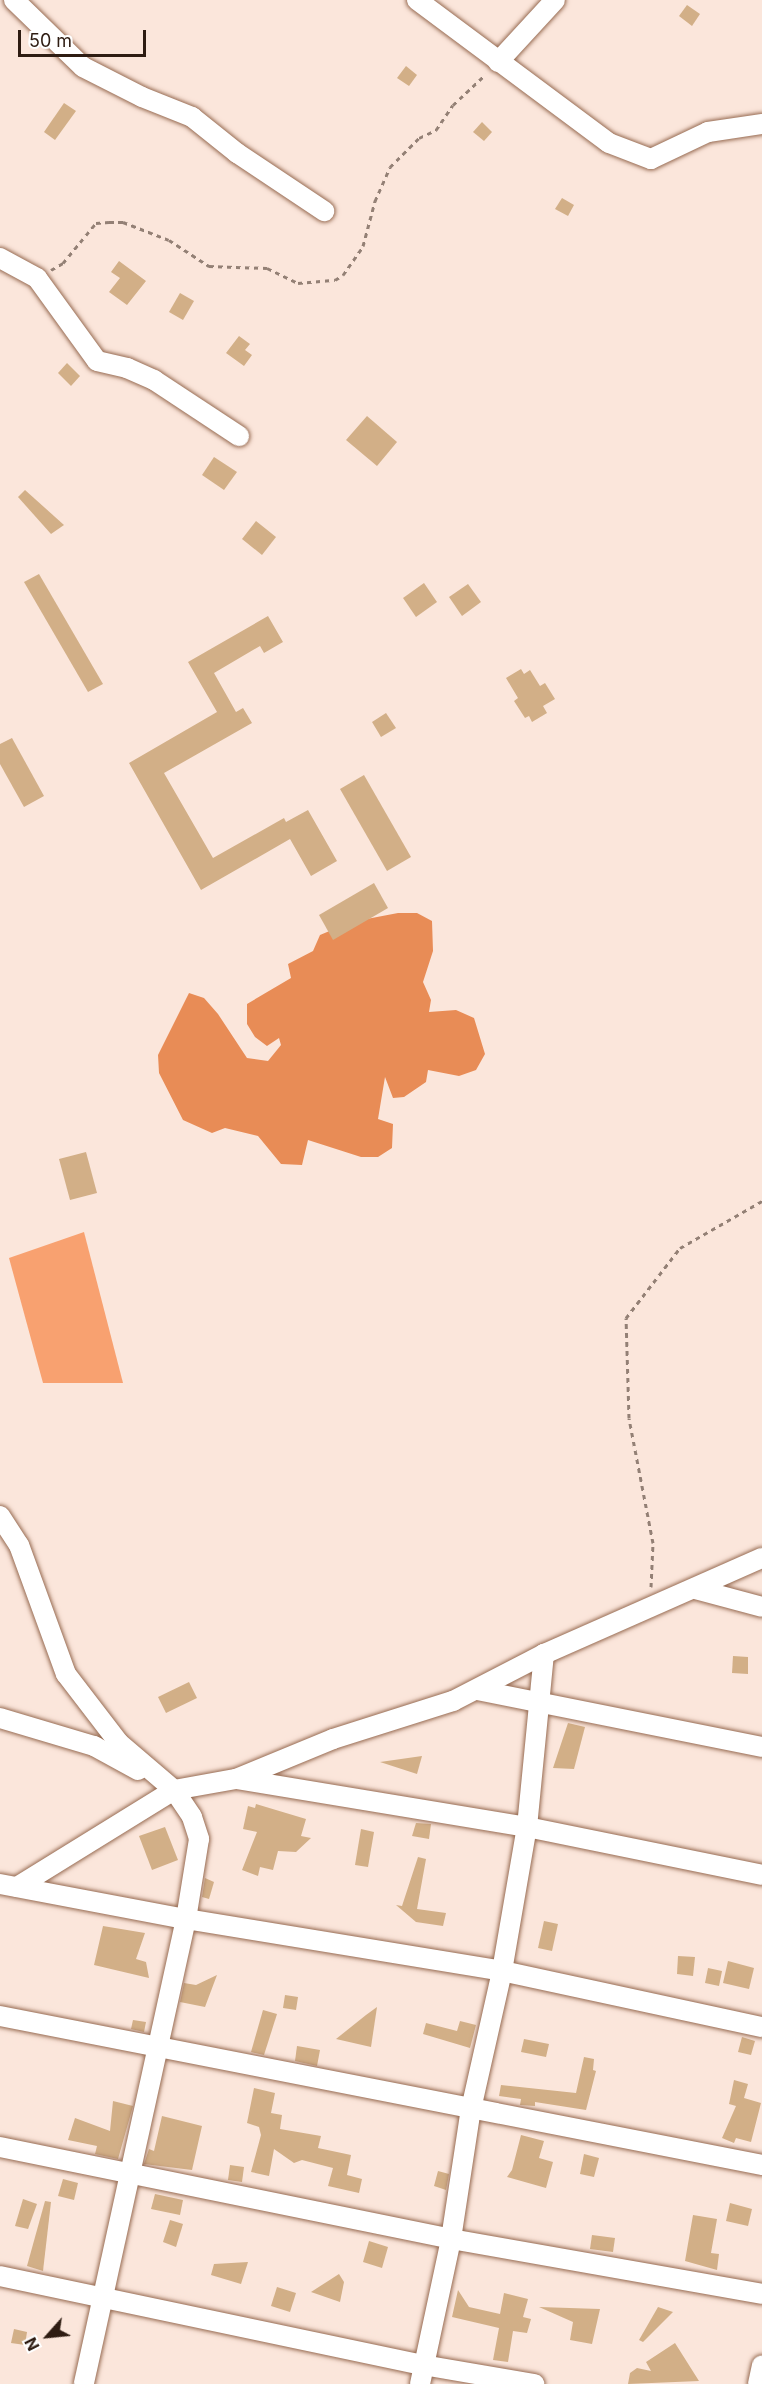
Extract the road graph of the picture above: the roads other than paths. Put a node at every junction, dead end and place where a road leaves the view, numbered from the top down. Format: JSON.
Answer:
{"nodes":[{"id":1,"x":14,"y":0,"type":"edge"},
{"id":2,"x":417,"y":0,"type":"edge"},
{"id":3,"x":555,"y":0,"type":"edge"},
{"id":4,"x":498,"y":62,"type":"junction"},
{"id":5,"x":762,"y":124,"type":"edge"},
{"id":6,"x":324,"y":211,"type":"dead end"},
{"id":7,"x":0,"y":258,"type":"edge"},
{"id":8,"x":239,"y":436,"type":"dead end"},
{"id":9,"x":0,"y":1516,"type":"edge"},
{"id":10,"x":762,"y":1557,"type":"edge"},
{"id":11,"x":695,"y":1589,"type":"junction"},
{"id":12,"x":762,"y":1607,"type":"edge"},
{"id":13,"x":544,"y":1654,"type":"junction"},
{"id":14,"x":477,"y":1690,"type":"junction"},
{"id":15,"x":541,"y":1700,"type":"junction"},
{"id":16,"x":0,"y":1718,"type":"edge"},
{"id":17,"x":762,"y":1746,"type":"edge"},
{"id":18,"x":236,"y":1779,"type":"junction"},
{"id":19,"x":174,"y":1790,"type":"junction"},
{"id":20,"x":527,"y":1827,"type":"junction"},
{"id":21,"x":762,"y":1875,"type":"edge"},
{"id":22,"x":9,"y":1885,"type":"edge"},
{"id":23,"x":186,"y":1919,"type":"junction"},
{"id":24,"x":502,"y":1971,"type":"junction"},
{"id":25,"x":0,"y":2016,"type":"edge"},
{"id":26,"x":762,"y":2027,"type":"edge"},
{"id":27,"x":156,"y":2048,"type":"junction"},
{"id":28,"x":471,"y":2109,"type":"junction"},
{"id":29,"x":0,"y":2147,"type":"edge"},
{"id":30,"x":762,"y":2165,"type":"edge"},
{"id":31,"x":129,"y":2175,"type":"junction"},
{"id":32,"x":451,"y":2239,"type":"junction"},
{"id":33,"x":0,"y":2276,"type":"edge"},
{"id":34,"x":762,"y":2294,"type":"edge"},
{"id":35,"x":100,"y":2299,"type":"junction"},
{"id":36,"x":762,"y":2364,"type":"edge"},
{"id":37,"x":422,"y":2374,"type":"edge"},
{"id":38,"x":84,"y":2384,"type":"edge"},
{"id":39,"x":534,"y":2384,"type":"edge"},
{"id":40,"x":758,"y":2384,"type":"edge"}],
"edges":[{"from":1,"to":6,"type":"street"},
{"from":2,"to":4,"type":"street"},
{"from":3,"to":4,"type":"street"},
{"from":4,"to":5,"type":"street"},
{"from":7,"to":8,"type":"street"},
{"from":9,"to":19,"type":"street"},
{"from":10,"to":11,"type":"street"},
{"from":11,"to":12,"type":"street"},
{"from":11,"to":13,"type":"street"},
{"from":13,"to":14,"type":"street"},
{"from":13,"to":15,"type":"street"},
{"from":14,"to":15,"type":"street"},
{"from":14,"to":18,"type":"street"},
{"from":15,"to":17,"type":"street"},
{"from":15,"to":20,"type":"street"},
{"from":16,"to":19,"type":"street"},
{"from":18,"to":19,"type":"street"},
{"from":18,"to":20,"type":"street"},
{"from":19,"to":22,"type":"street"},
{"from":19,"to":23,"type":"street"},
{"from":20,"to":21,"type":"street"},
{"from":20,"to":24,"type":"street"},
{"from":22,"to":23,"type":"street"},
{"from":23,"to":24,"type":"street"},
{"from":23,"to":27,"type":"street"},
{"from":24,"to":26,"type":"street"},
{"from":24,"to":28,"type":"street"},
{"from":25,"to":27,"type":"street"},
{"from":27,"to":28,"type":"street"},
{"from":27,"to":31,"type":"street"},
{"from":28,"to":30,"type":"street"},
{"from":28,"to":32,"type":"street"},
{"from":29,"to":31,"type":"street"},
{"from":31,"to":32,"type":"street"},
{"from":31,"to":35,"type":"street"},
{"from":32,"to":34,"type":"street"},
{"from":32,"to":37,"type":"street"},
{"from":33,"to":35,"type":"street"},
{"from":35,"to":37,"type":"street"},
{"from":35,"to":38,"type":"street"},
{"from":36,"to":40,"type":"street"},
{"from":37,"to":39,"type":"street"}]}
